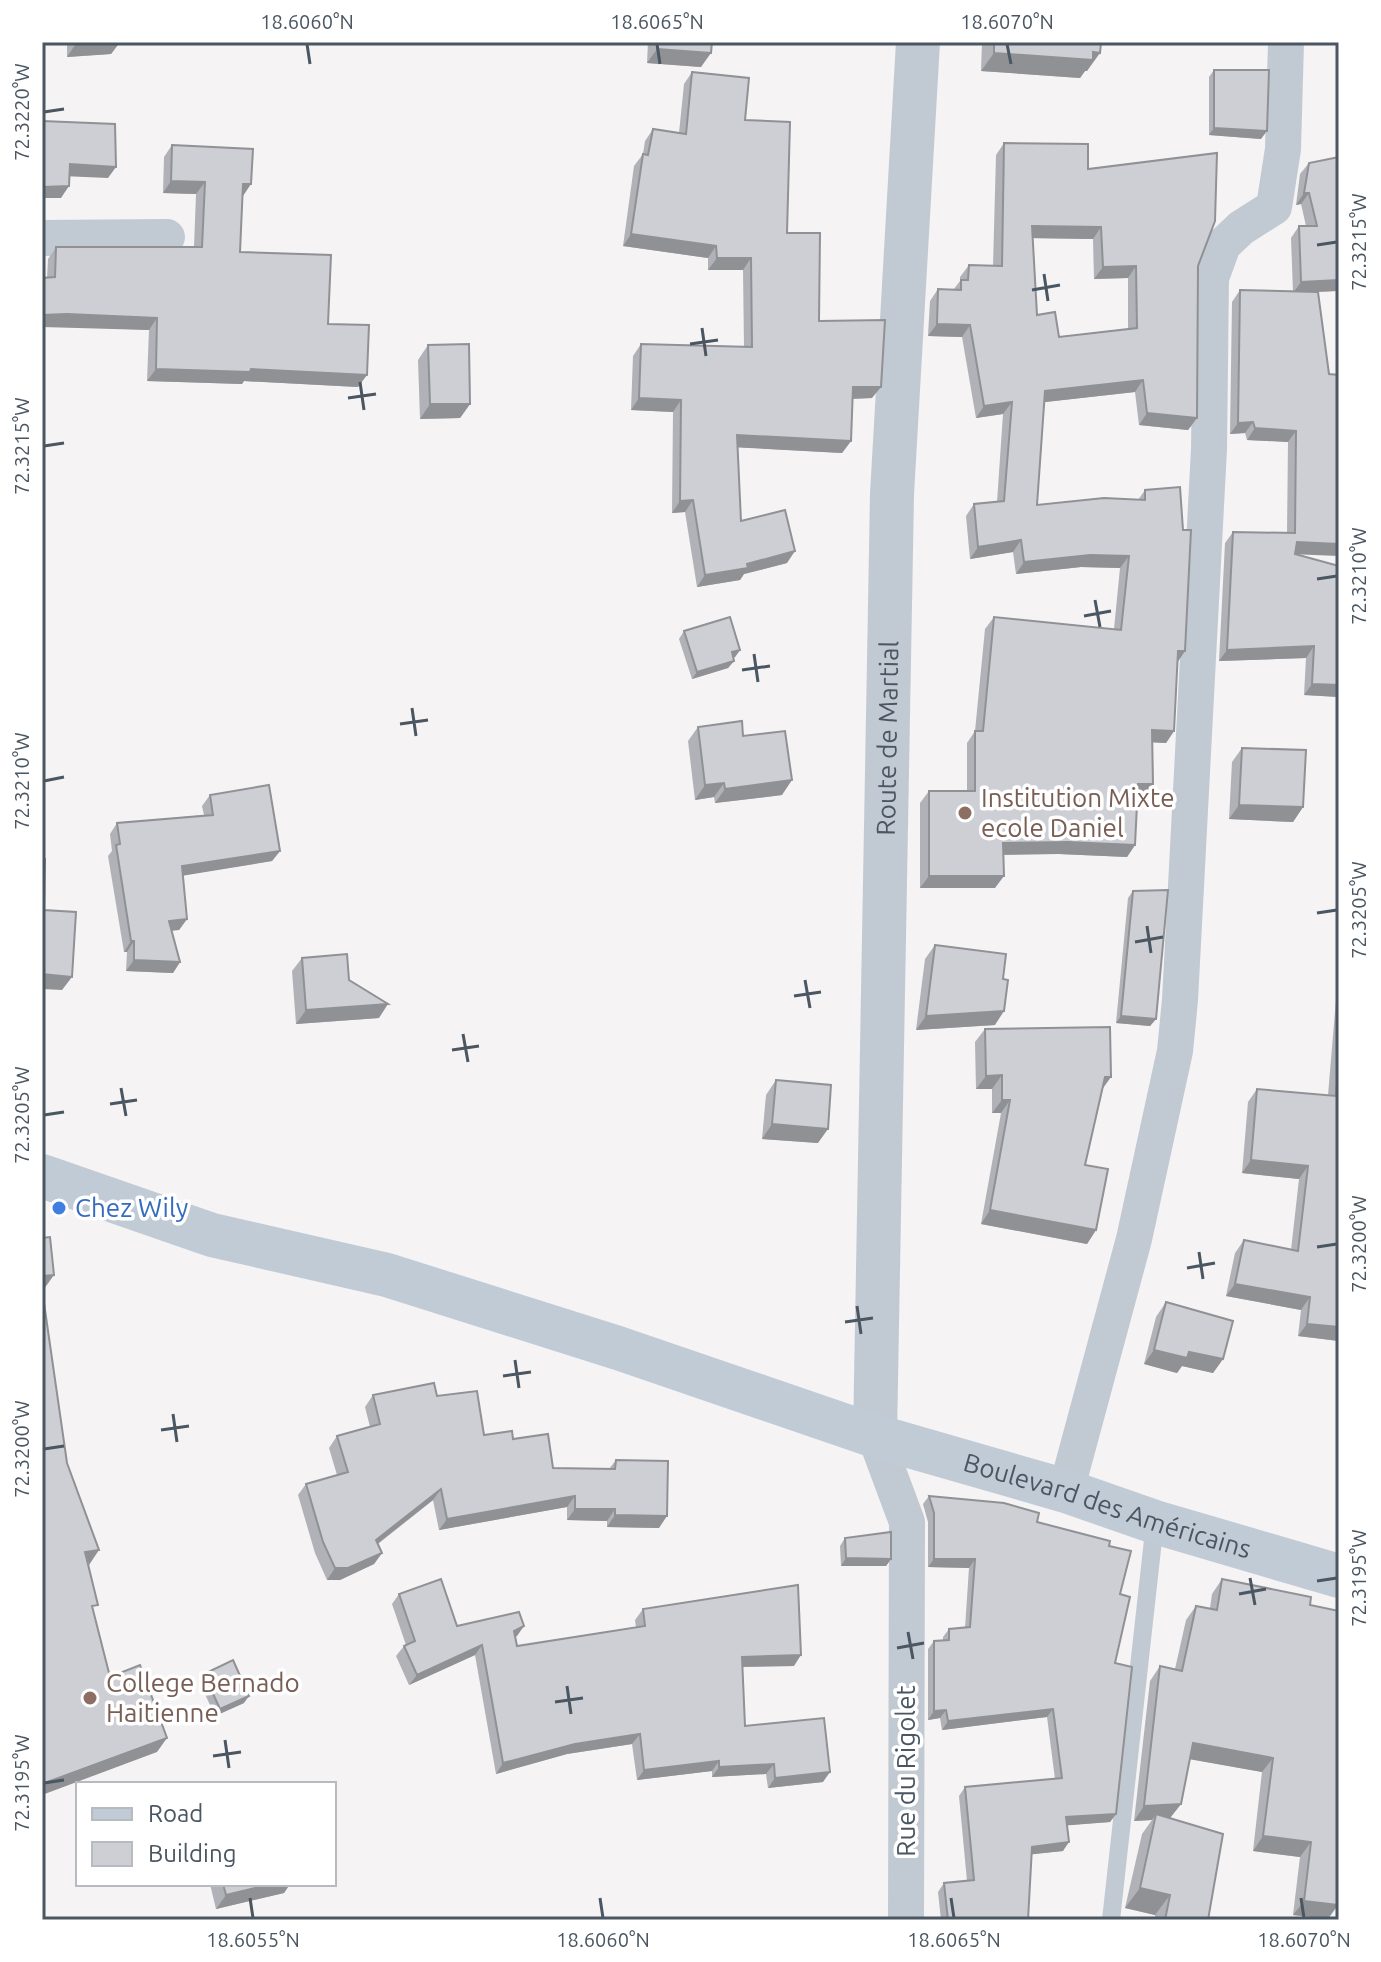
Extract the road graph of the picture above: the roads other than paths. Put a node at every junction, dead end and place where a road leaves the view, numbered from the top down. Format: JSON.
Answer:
{"nodes":[{"id":1,"x":918,"y":42,"type":"edge"},
{"id":2,"x":1286,"y":42,"type":"edge"},
{"id":3,"x":167,"y":237,"type":"dead end"},
{"id":4,"x":42,"y":238,"type":"edge"},
{"id":5,"x":42,"y":1176,"type":"edge"},
{"id":6,"x":875,"y":1436,"type":"junction"},
{"id":7,"x":1066,"y":1491,"type":"junction"},
{"id":8,"x":1155,"y":1522,"type":"junction"},
{"id":9,"x":1339,"y":1576,"type":"edge"},
{"id":10,"x":906,"y":1920,"type":"edge"},
{"id":11,"x":1111,"y":1920,"type":"edge"}],
"edges":[{"from":1,"to":6,"type":"street","name":"Route de Martial"},
{"from":2,"to":7,"type":"street"},
{"from":3,"to":4,"type":"street"},
{"from":5,"to":6,"type":"main road","name":"Boulevard des Américains"},
{"from":6,"to":7,"type":"main road","name":"Boulevard des Américains"},
{"from":6,"to":10,"type":"street","name":"Rue du Rigolet"},
{"from":7,"to":8,"type":"main road","name":"Boulevard des Américains"},
{"from":8,"to":9,"type":"main road","name":"Boulevard des Américains"},
{"from":8,"to":11,"type":"lane"}]}
